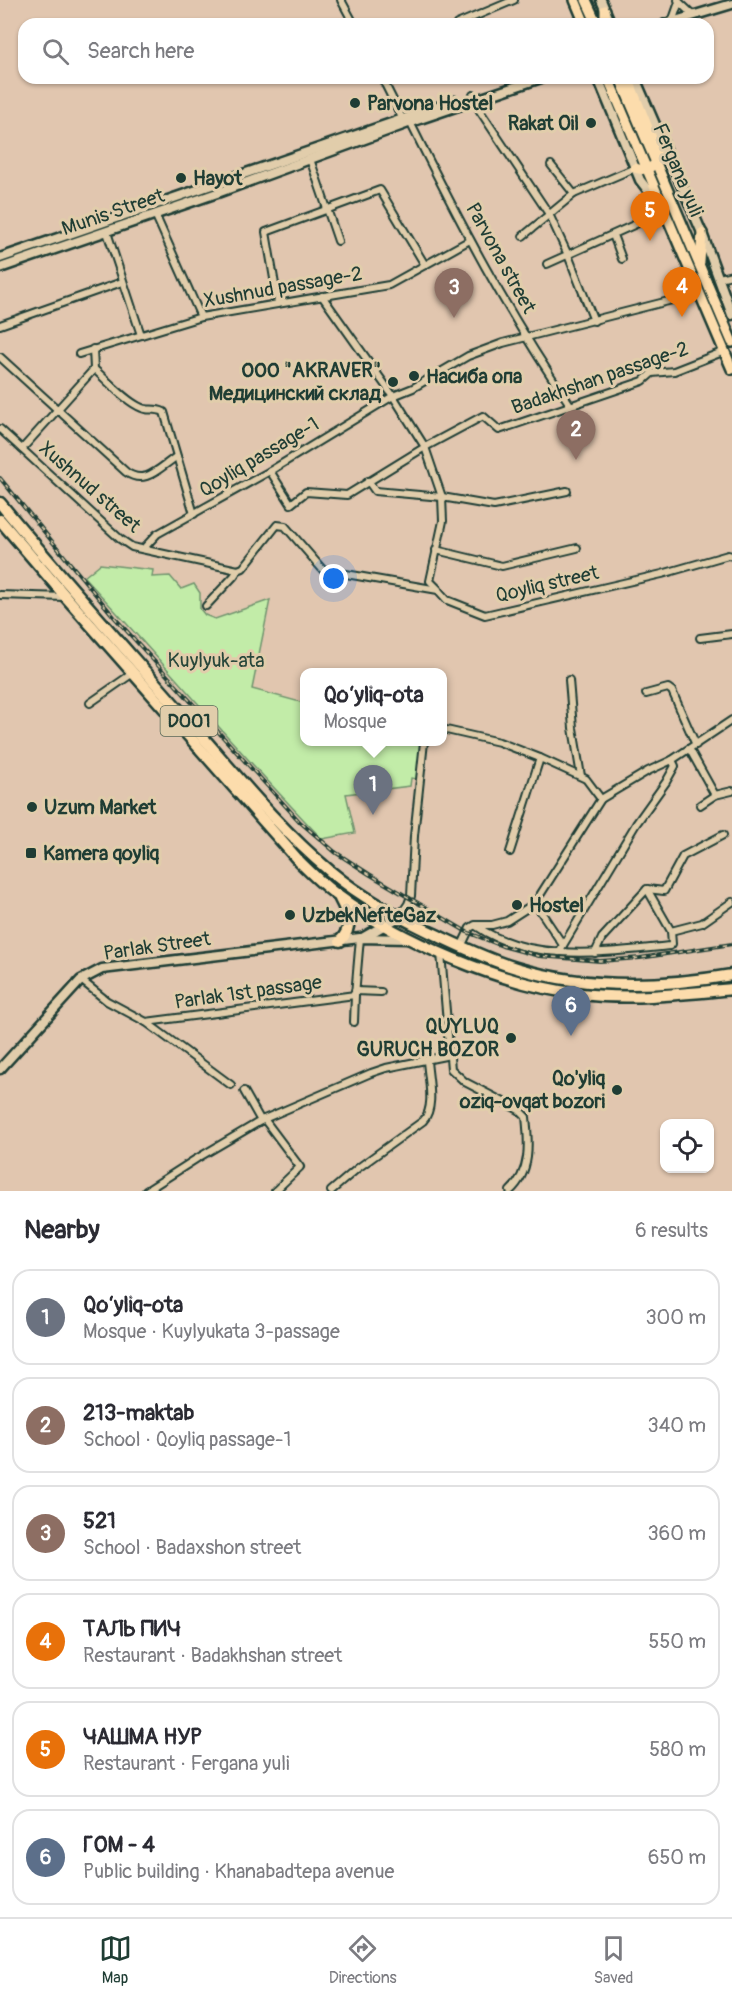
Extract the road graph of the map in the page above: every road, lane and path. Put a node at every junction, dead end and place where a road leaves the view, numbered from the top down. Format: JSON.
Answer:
{"nodes":[{"id":1,"x":341,"y":0,"type":"edge"},
{"id":2,"x":514,"y":0,"type":"edge"},
{"id":3,"x":575,"y":0,"type":"edge"},
{"id":4,"x":586,"y":0,"type":"edge"},
{"id":5,"x":601,"y":0,"type":"edge"},
{"id":6,"x":679,"y":1,"type":"edge"},
{"id":7,"x":732,"y":4,"type":"edge"},
{"id":8,"x":605,"y":10,"type":"junction"},
{"id":9,"x":693,"y":15,"type":"junction"},
{"id":10,"x":351,"y":18,"type":"edge"},
{"id":11,"x":471,"y":18,"type":"edge"},
{"id":12,"x":582,"y":18,"type":"edge"},
{"id":13,"x":594,"y":18,"type":"edge"},
{"id":14,"x":605,"y":18,"type":"edge"},
{"id":15,"x":608,"y":18,"type":"edge"},
{"id":16,"x":671,"y":18,"type":"edge"},
{"id":17,"x":684,"y":18,"type":"edge"},
{"id":18,"x":385,"y":84,"type":"edge"},
{"id":19,"x":508,"y":84,"type":"edge"},
{"id":20,"x":520,"y":84,"type":"edge"},
{"id":21,"x":602,"y":84,"type":"edge"},
{"id":22,"x":603,"y":84,"type":"edge"},
{"id":23,"x":622,"y":84,"type":"edge"},
{"id":24,"x":631,"y":84,"type":"edge"},
{"id":25,"x":638,"y":84,"type":"edge"},
{"id":26,"x":473,"y":97,"type":"junction"},
{"id":27,"x":406,"y":120,"type":"junction"},
{"id":28,"x":310,"y":159,"type":"junction"},
{"id":29,"x":288,"y":162,"type":"junction"},
{"id":30,"x":551,"y":165,"type":"dead end"},
{"id":31,"x":651,"y":167,"type":"junction"},
{"id":32,"x":635,"y":168,"type":"junction"},
{"id":33,"x":574,"y":194,"type":"junction"},
{"id":34,"x":154,"y":210,"type":"junction"},
{"id":35,"x":327,"y":210,"type":"junction"},
{"id":36,"x":664,"y":211,"type":"junction"},
{"id":37,"x":549,"y":214,"type":"junction"},
{"id":38,"x":106,"y":232,"type":"junction"},
{"id":39,"x":702,"y":233,"type":"junction"},
{"id":40,"x":613,"y":235,"type":"junction"},
{"id":41,"x":687,"y":235,"type":"junction"},
{"id":42,"x":523,"y":236,"type":"dead end"},
{"id":43,"x":470,"y":240,"type":"junction"},
{"id":44,"x":338,"y":241,"type":"dead end"},
{"id":45,"x":702,"y":246,"type":"junction"},
{"id":46,"x":710,"y":254,"type":"junction"},
{"id":47,"x":568,"y":255,"type":"junction"},
{"id":48,"x":0,"y":258,"type":"edge"},
{"id":49,"x":622,"y":259,"type":"dead end"},
{"id":50,"x":547,"y":264,"type":"dead end"},
{"id":51,"x":425,"y":265,"type":"junction"},
{"id":52,"x":699,"y":265,"type":"junction"},
{"id":53,"x":0,"y":268,"type":"edge"},
{"id":54,"x":732,"y":275,"type":"edge"},
{"id":55,"x":719,"y":278,"type":"junction"},
{"id":56,"x":122,"y":282,"type":"junction"},
{"id":57,"x":700,"y":293,"type":"junction"},
{"id":58,"x":322,"y":296,"type":"junction"},
{"id":59,"x":278,"y":302,"type":"junction"},
{"id":60,"x":732,"y":315,"type":"edge"},
{"id":61,"x":201,"y":317,"type":"junction"},
{"id":62,"x":594,"y":321,"type":"junction"},
{"id":63,"x":1,"y":327,"type":"edge"},
{"id":64,"x":141,"y":335,"type":"junction"},
{"id":65,"x":526,"y":337,"type":"junction"},
{"id":66,"x":732,"y":342,"type":"edge"},
{"id":67,"x":93,"y":350,"type":"junction"},
{"id":68,"x":724,"y":351,"type":"junction"},
{"id":69,"x":79,"y":354,"type":"dead end"},
{"id":70,"x":0,"y":357,"type":"edge"},
{"id":71,"x":94,"y":369,"type":"junction"},
{"id":72,"x":732,"y":369,"type":"edge"},
{"id":73,"x":393,"y":396,"type":"junction"},
{"id":74,"x":571,"y":406,"type":"junction"},
{"id":75,"x":57,"y":409,"type":"junction"},
{"id":76,"x":0,"y":429,"type":"edge"},
{"id":77,"x":425,"y":447,"type":"junction"},
{"id":78,"x":22,"y":449,"type":"junction"},
{"id":79,"x":176,"y":457,"type":"junction"},
{"id":80,"x":270,"y":471,"type":"junction"},
{"id":81,"x":369,"y":481,"type":"junction"},
{"id":82,"x":567,"y":491,"type":"dead end"},
{"id":83,"x":442,"y":497,"type":"junction"},
{"id":84,"x":0,"y":503,"type":"edge"},
{"id":85,"x":194,"y":514,"type":"junction"},
{"id":86,"x":0,"y":520,"type":"edge"},
{"id":87,"x":144,"y":548,"type":"junction"},
{"id":88,"x":577,"y":549,"type":"dead end"},
{"id":89,"x":436,"y":550,"type":"junction"},
{"id":90,"x":732,"y":556,"type":"edge"},
{"id":91,"x":237,"y":573,"type":"junction"},
{"id":92,"x":438,"y":590,"type":"junction"},
{"id":93,"x":0,"y":595,"type":"edge"},
{"id":94,"x":66,"y":597,"type":"junction"},
{"id":95,"x":206,"y":606,"type":"dead end"},
{"id":96,"x":732,"y":634,"type":"edge"},
{"id":97,"x":700,"y":638,"type":"dead end"},
{"id":98,"x":136,"y":670,"type":"junction"},
{"id":99,"x":569,"y":681,"type":"dead end"},
{"id":100,"x":646,"y":694,"type":"dead end"},
{"id":101,"x":90,"y":703,"type":"dead end"},
{"id":102,"x":732,"y":720,"type":"edge"},
{"id":103,"x":447,"y":730,"type":"edge"},
{"id":104,"x":696,"y":745,"type":"junction"},
{"id":105,"x":423,"y":746,"type":"edge"},
{"id":106,"x":690,"y":750,"type":"junction"},
{"id":107,"x":540,"y":758,"type":"junction"},
{"id":108,"x":672,"y":760,"type":"junction"},
{"id":109,"x":581,"y":776,"type":"junction"},
{"id":110,"x":732,"y":790,"type":"edge"},
{"id":111,"x":715,"y":795,"type":"junction"},
{"id":112,"x":601,"y":799,"type":"junction"},
{"id":113,"x":700,"y":805,"type":"dead end"},
{"id":114,"x":723,"y":835,"type":"dead end"},
{"id":115,"x":510,"y":852,"type":"dead end"},
{"id":116,"x":647,"y":889,"type":"junction"},
{"id":117,"x":338,"y":896,"type":"junction"},
{"id":118,"x":732,"y":902,"type":"edge"},
{"id":119,"x":535,"y":903,"type":"junction"},
{"id":120,"x":399,"y":916,"type":"junction"},
{"id":121,"x":384,"y":924,"type":"junction"},
{"id":122,"x":475,"y":925,"type":"junction"},
{"id":123,"x":671,"y":931,"type":"junction"},
{"id":124,"x":360,"y":938,"type":"junction"},
{"id":125,"x":412,"y":939,"type":"junction"},
{"id":126,"x":340,"y":940,"type":"junction"},
{"id":127,"x":563,"y":945,"type":"junction"},
{"id":128,"x":461,"y":947,"type":"junction"},
{"id":129,"x":441,"y":952,"type":"junction"},
{"id":130,"x":559,"y":952,"type":"junction"},
{"id":131,"x":596,"y":953,"type":"junction"},
{"id":132,"x":732,"y":976,"type":"edge"},
{"id":133,"x":81,"y":980,"type":"junction"},
{"id":134,"x":732,"y":989,"type":"edge"},
{"id":135,"x":381,"y":992,"type":"dead end"},
{"id":136,"x":355,"y":993,"type":"junction"},
{"id":137,"x":146,"y":1022,"type":"junction"},
{"id":138,"x":354,"y":1022,"type":"dead end"},
{"id":139,"x":450,"y":1055,"type":"junction"},
{"id":140,"x":427,"y":1060,"type":"junction"},
{"id":141,"x":0,"y":1069,"type":"edge"},
{"id":142,"x":231,"y":1085,"type":"dead end"},
{"id":143,"x":244,"y":1091,"type":"dead end"},
{"id":144,"x":262,"y":1120,"type":"junction"},
{"id":145,"x":146,"y":1191,"type":"edge"},
{"id":146,"x":275,"y":1191,"type":"edge"},
{"id":147,"x":331,"y":1191,"type":"edge"},
{"id":148,"x":510,"y":1191,"type":"edge"}],
"edges":[{"from":1,"to":10,"type":"street"},
{"from":2,"to":11,"type":"street"},
{"from":3,"to":12,"type":"main road"},
{"from":4,"to":13,"type":"main road"},
{"from":5,"to":8,"type":"street"},
{"from":6,"to":9,"type":"street"},
{"from":6,"to":16,"type":"street"},
{"from":7,"to":9,"type":"street"},
{"from":8,"to":14,"type":"main road"},
{"from":8,"to":15,"type":"street"},
{"from":9,"to":17,"type":"street"},
{"from":18,"to":27,"type":"street","name":"Parvona street"},
{"from":19,"to":26,"type":"street","name":"Munis Street"},
{"from":20,"to":26,"type":"street","name":"Munis Street"},
{"from":21,"to":32,"type":"street"},
{"from":22,"to":31,"type":"main road","name":"Fergana yuli"},
{"from":23,"to":31,"type":"main road","name":"Fergana yuli"},
{"from":24,"to":31,"type":"main road"},
{"from":25,"to":39,"type":"street"},
{"from":26,"to":27,"type":"street","name":"Munis Street"},
{"from":26,"to":37,"type":"street"},
{"from":27,"to":28,"type":"street","name":"Munis Street"},
{"from":27,"to":29,"type":"street","name":"Munis Street"},
{"from":27,"to":43,"type":"street","name":"Parvona street"},
{"from":28,"to":29,"type":"street","name":"Munis Street"},
{"from":28,"to":35,"type":"street"},
{"from":29,"to":34,"type":"street","name":"Munis Street"},
{"from":30,"to":33,"type":"street"},
{"from":31,"to":32,"type":"main road"},
{"from":31,"to":36,"type":"main road","name":"Fergana yuli"},
{"from":31,"to":41,"type":"main road","name":"Fergana yuli"},
{"from":32,"to":33,"type":"street"},
{"from":32,"to":36,"type":"street"},
{"from":33,"to":37,"type":"street"},
{"from":34,"to":38,"type":"street","name":"Munis Street"},
{"from":34,"to":48,"type":"street","name":"Munis Street"},
{"from":34,"to":61,"type":"street"},
{"from":35,"to":44,"type":"street"},
{"from":35,"to":51,"type":"street"},
{"from":35,"to":59,"type":"street"},
{"from":36,"to":40,"type":"street"},
{"from":36,"to":57,"type":"main road","name":"Fergana yuli"},
{"from":37,"to":42,"type":"street"},
{"from":37,"to":47,"type":"street"},
{"from":38,"to":53,"type":"street","name":"Munis Street"},
{"from":38,"to":56,"type":"street"},
{"from":39,"to":45,"type":"main road"},
{"from":39,"to":46,"type":"street"},
{"from":40,"to":47,"type":"street"},
{"from":40,"to":49,"type":"street"},
{"from":41,"to":45,"type":"main road"},
{"from":41,"to":52,"type":"main road","name":"Fergana yuli"},
{"from":43,"to":51,"type":"street","name":"Xushnud passage-2"},
{"from":43,"to":65,"type":"street","name":"Parvona street"},
{"from":45,"to":46,"type":"main road"},
{"from":45,"to":52,"type":"main road"},
{"from":46,"to":55,"type":"street"},
{"from":47,"to":50,"type":"street"},
{"from":47,"to":62,"type":"street"},
{"from":51,"to":58,"type":"street","name":"Xushnud passage-2"},
{"from":52,"to":66,"type":"main road","name":"Fergana yuli"},
{"from":54,"to":55,"type":"street"},
{"from":55,"to":60,"type":"street"},
{"from":56,"to":63,"type":"street"},
{"from":56,"to":64,"type":"street"},
{"from":57,"to":62,"type":"street","name":"Qoyliq passage-1"},
{"from":57,"to":68,"type":"main road","name":"Fergana yuli"},
{"from":58,"to":59,"type":"street","name":"Xushnud passage-2"},
{"from":58,"to":73,"type":"street"},
{"from":59,"to":61,"type":"street","name":"Xushnud passage-2"},
{"from":61,"to":64,"type":"street","name":"Xushnud passage-2"},
{"from":62,"to":65,"type":"street","name":"Qoyliq passage-1"},
{"from":64,"to":67,"type":"street","name":"Xushnud passage-2"},
{"from":65,"to":73,"type":"street","name":"Qoyliq passage-1"},
{"from":65,"to":74,"type":"street","name":"Parvona street"},
{"from":67,"to":69,"type":"street","name":"Xushnud passage-2"},
{"from":67,"to":71,"type":"street"},
{"from":68,"to":72,"type":"main road","name":"Fergana yuli"},
{"from":68,"to":74,"type":"street","name":"Badakhshan passage-2"},
{"from":70,"to":75,"type":"street"},
{"from":71,"to":75,"type":"street"},
{"from":71,"to":79,"type":"street"},
{"from":73,"to":77,"type":"street"},
{"from":73,"to":80,"type":"street","name":"Qoyliq passage-1"},
{"from":74,"to":77,"type":"street","name":"Badakhshan passage-2"},
{"from":75,"to":78,"type":"street"},
{"from":75,"to":79,"type":"street"},
{"from":76,"to":78,"type":"street","name":"Xushnud street"},
{"from":77,"to":81,"type":"street"},
{"from":77,"to":83,"type":"street"},
{"from":78,"to":87,"type":"street","name":"Xushnud street"},
{"from":79,"to":85,"type":"street"},
{"from":80,"to":81,"type":"street"},
{"from":80,"to":85,"type":"street","name":"Qoyliq passage-1"},
{"from":81,"to":83,"type":"street"},
{"from":82,"to":83,"type":"street"},
{"from":83,"to":89,"type":"street"},
{"from":84,"to":98,"type":"highway","number":"D001"},
{"from":85,"to":87,"type":"street","name":"Qoyliq passage-1"},
{"from":86,"to":94,"type":"highway","number":"D001"},
{"from":87,"to":91,"type":"street","name":"Xushnud street"},
{"from":88,"to":89,"type":"street"},
{"from":89,"to":92,"type":"street"},
{"from":90,"to":92,"type":"street","name":"Qoyliq street"},
{"from":91,"to":92,"type":"street","name":"Qoyliq street"},
{"from":91,"to":95,"type":"street","name":"Qoyliq street"},
{"from":93,"to":94,"type":"street"},
{"from":94,"to":98,"type":"highway","number":"D001"},
{"from":96,"to":97,"type":"street"},
{"from":98,"to":101,"type":"street"},
{"from":98,"to":117,"type":"highway","number":"D001"},
{"from":98,"to":120,"type":"highway","number":"D001"},
{"from":99,"to":109,"type":"street"},
{"from":100,"to":104,"type":"street"},
{"from":102,"to":104,"type":"street"},
{"from":103,"to":107,"type":"street"},
{"from":104,"to":106,"type":"street"},
{"from":105,"to":120,"type":"street"},
{"from":106,"to":108,"type":"street"},
{"from":106,"to":111,"type":"street"},
{"from":107,"to":109,"type":"street"},
{"from":107,"to":115,"type":"street"},
{"from":108,"to":112,"type":"street"},
{"from":108,"to":127,"type":"street"},
{"from":109,"to":112,"type":"street"},
{"from":110,"to":111,"type":"street"},
{"from":111,"to":113,"type":"street"},
{"from":112,"to":119,"type":"street"},
{"from":114,"to":116,"type":"street"},
{"from":116,"to":123,"type":"street"},
{"from":116,"to":131,"type":"street"},
{"from":117,"to":121,"type":"highway","number":"D001"},
{"from":117,"to":126,"type":"highway"},
{"from":118,"to":123,"type":"street"},
{"from":119,"to":122,"type":"street"},
{"from":119,"to":127,"type":"street"},
{"from":120,"to":121,"type":"street","name":"Parlak Street"},
{"from":120,"to":128,"type":"highway","number":"D001"},
{"from":121,"to":124,"type":"street","name":"Parlak Street"},
{"from":121,"to":125,"type":"highway","number":"D001"},
{"from":122,"to":128,"type":"street"},
{"from":122,"to":130,"type":"street"},
{"from":123,"to":131,"type":"street"},
{"from":124,"to":125,"type":"street","name":"Parlak Street"},
{"from":124,"to":126,"type":"street","name":"Parlak Street"},
{"from":124,"to":136,"type":"street"},
{"from":125,"to":129,"type":"highway","number":"D001"},
{"from":126,"to":133,"type":"street","name":"Parlak Street"},
{"from":127,"to":130,"type":"street"},
{"from":128,"to":132,"type":"highway","number":"D001"},
{"from":129,"to":134,"type":"highway","number":"D001"},
{"from":129,"to":139,"type":"street"},
{"from":130,"to":131,"type":"street"},
{"from":133,"to":137,"type":"street","name":"Parlak 1st passage"},
{"from":133,"to":141,"type":"street","name":"Parlak Street"},
{"from":135,"to":136,"type":"street","name":"Parlak 1st passage"},
{"from":136,"to":137,"type":"street","name":"Parlak 1st passage"},
{"from":136,"to":138,"type":"street"},
{"from":137,"to":142,"type":"street","name":"Parlak 1st passage"},
{"from":139,"to":140,"type":"street"},
{"from":139,"to":148,"type":"street"},
{"from":140,"to":144,"type":"street"},
{"from":140,"to":147,"type":"street"},
{"from":143,"to":144,"type":"street"},
{"from":144,"to":145,"type":"street"},
{"from":144,"to":146,"type":"street"}]}
